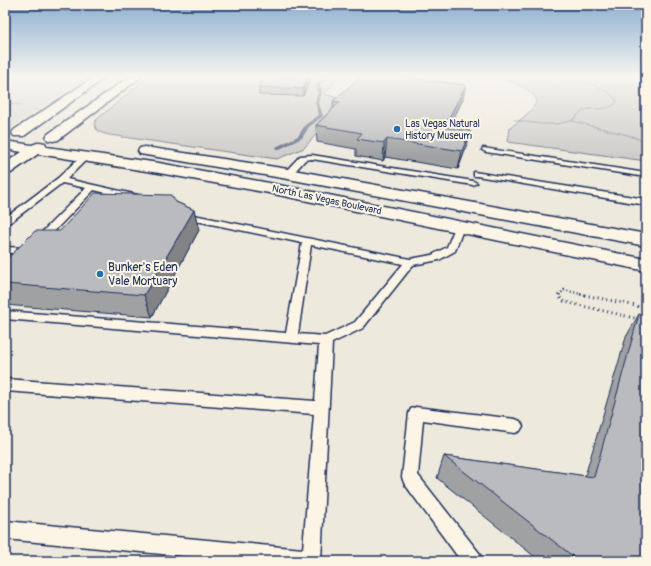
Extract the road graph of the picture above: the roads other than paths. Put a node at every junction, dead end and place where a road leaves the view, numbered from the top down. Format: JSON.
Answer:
{"nodes":[{"id":1,"x":62,"y":103,"type":"edge"},
{"id":2,"x":99,"y":103,"type":"edge"},
{"id":3,"x":5,"y":131,"type":"edge"},
{"id":4,"x":19,"y":133,"type":"junction"},
{"id":5,"x":53,"y":137,"type":"junction"},
{"id":6,"x":72,"y":140,"type":"dead end"},
{"id":7,"x":5,"y":144,"type":"edge"},
{"id":8,"x":35,"y":149,"type":"junction"},
{"id":9,"x":132,"y":149,"type":"dead end"},
{"id":10,"x":486,"y":150,"type":"dead end"},
{"id":11,"x":85,"y":156,"type":"junction"},
{"id":12,"x":5,"y":170,"type":"edge"},
{"id":13,"x":288,"y":174,"type":"junction"},
{"id":14,"x":477,"y":174,"type":"dead end"},
{"id":15,"x":646,"y":175,"type":"edge"},
{"id":16,"x":61,"y":180,"type":"junction"},
{"id":17,"x":474,"y":183,"type":"dead end"},
{"id":18,"x":92,"y":187,"type":"junction"},
{"id":19,"x":144,"y":199,"type":"edge"},
{"id":20,"x":646,"y":202,"type":"edge"},
{"id":21,"x":174,"y":206,"type":"edge"},
{"id":22,"x":465,"y":207,"type":"junction"},
{"id":23,"x":5,"y":222,"type":"edge"},
{"id":24,"x":459,"y":227,"type":"junction"},
{"id":25,"x":646,"y":240,"type":"edge"},
{"id":26,"x":307,"y":241,"type":"junction"},
{"id":27,"x":5,"y":250,"type":"edge"},
{"id":28,"x":410,"y":262,"type":"junction"},
{"id":29,"x":646,"y":265,"type":"edge"},
{"id":30,"x":5,"y":315,"type":"edge"},
{"id":31,"x":291,"y":338,"type":"junction"},
{"id":32,"x":326,"y":341,"type":"junction"},
{"id":33,"x":5,"y":385,"type":"edge"},
{"id":34,"x":322,"y":408,"type":"junction"},
{"id":35,"x":515,"y":426,"type":"dead end"},
{"id":36,"x":5,"y":530,"type":"edge"},
{"id":37,"x":473,"y":561,"type":"edge"}],
"edges":[{"from":1,"to":4,"type":"main road"},
{"from":2,"to":5,"type":"main road"},
{"from":3,"to":4,"type":"main road"},
{"from":4,"to":5,"type":"main road"},
{"from":4,"to":7,"type":"main road"},
{"from":5,"to":6,"type":"main road"},
{"from":5,"to":8,"type":"main road"},
{"from":7,"to":8,"type":"main road","name":"North Las Vegas Boulevard"},
{"from":8,"to":11,"type":"main road","name":"North Las Vegas Boulevard"},
{"from":8,"to":12,"type":"main road"},
{"from":9,"to":13,"type":"main road","name":"North Las Vegas Boulevard"},
{"from":10,"to":15,"type":"lane"},
{"from":11,"to":16,"type":"lane"},
{"from":11,"to":24,"type":"main road","name":"North Las Vegas Boulevard"},
{"from":13,"to":17,"type":"lane"},
{"from":13,"to":22,"type":"main road","name":"North Las Vegas Boulevard"},
{"from":14,"to":20,"type":"lane"},
{"from":16,"to":18,"type":"lane"},
{"from":16,"to":23,"type":"lane"},
{"from":18,"to":19,"type":"lane"},
{"from":18,"to":27,"type":"lane"},
{"from":21,"to":26,"type":"lane"},
{"from":22,"to":24,"type":"main road"},
{"from":22,"to":25,"type":"main road","name":"North Las Vegas Boulevard"},
{"from":24,"to":28,"type":"lane"},
{"from":24,"to":29,"type":"main road","name":"North Las Vegas Boulevard"},
{"from":26,"to":28,"type":"lane"},
{"from":26,"to":31,"type":"lane"},
{"from":28,"to":32,"type":"lane"},
{"from":30,"to":31,"type":"lane"},
{"from":31,"to":32,"type":"lane"},
{"from":32,"to":34,"type":"lane"},
{"from":33,"to":34,"type":"lane"},
{"from":34,"to":36,"type":"lane"},
{"from":35,"to":37,"type":"lane"}]}
